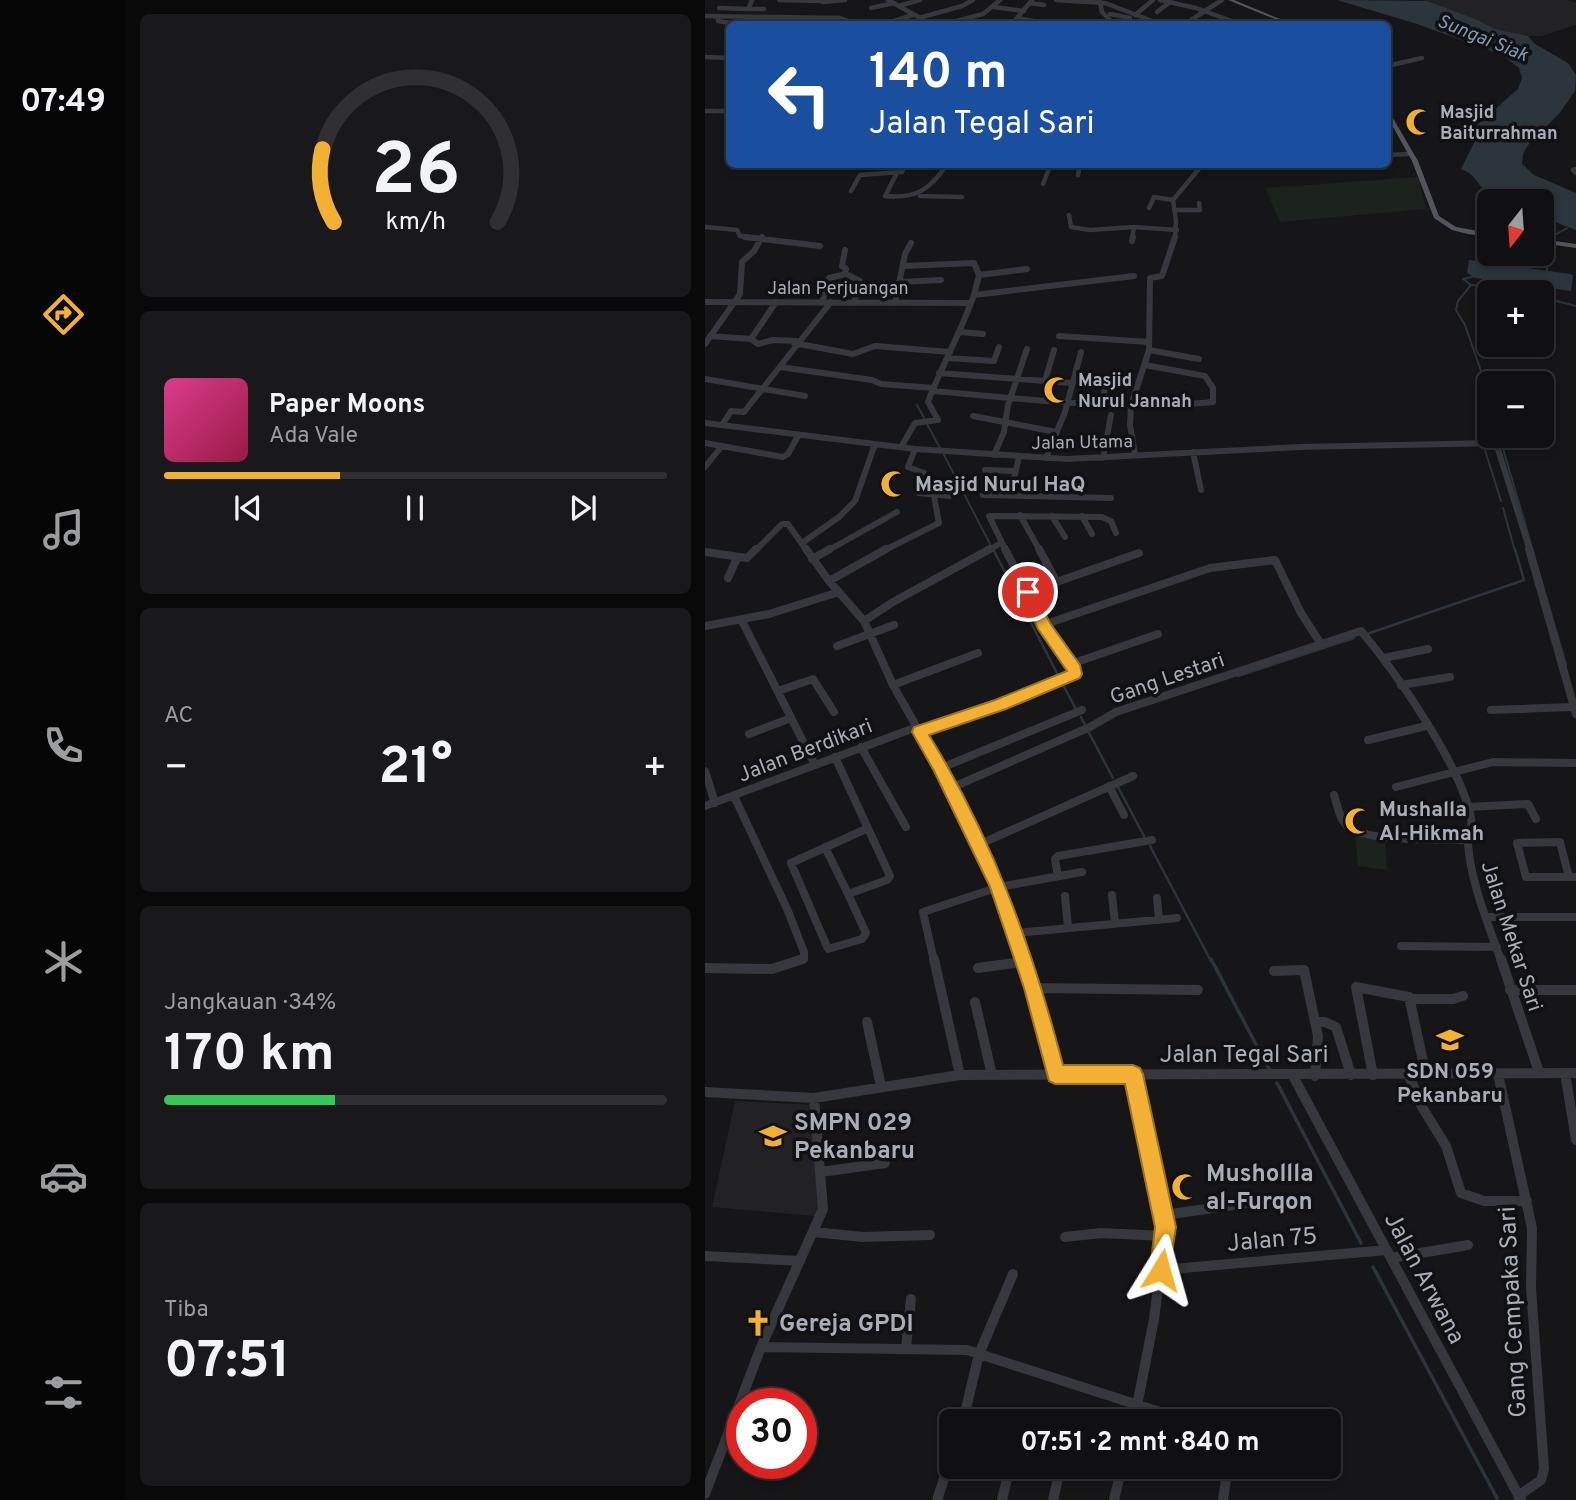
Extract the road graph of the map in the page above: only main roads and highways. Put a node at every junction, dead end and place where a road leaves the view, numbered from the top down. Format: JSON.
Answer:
{"nodes":[{"id":1,"x":1230,"y":0,"type":"edge"},
{"id":2,"x":1281,"y":21,"type":"edge"},
{"id":3,"x":1391,"y":120,"type":"edge"},
{"id":4,"x":1477,"y":233,"type":"edge"},
{"id":5,"x":1554,"y":243,"type":"edge"},
{"id":6,"x":1576,"y":246,"type":"edge"}],
"edges":[{"from":1,"to":2,"type":"main road"},
{"from":3,"to":4,"type":"main road"},
{"from":5,"to":6,"type":"main road"}]}
